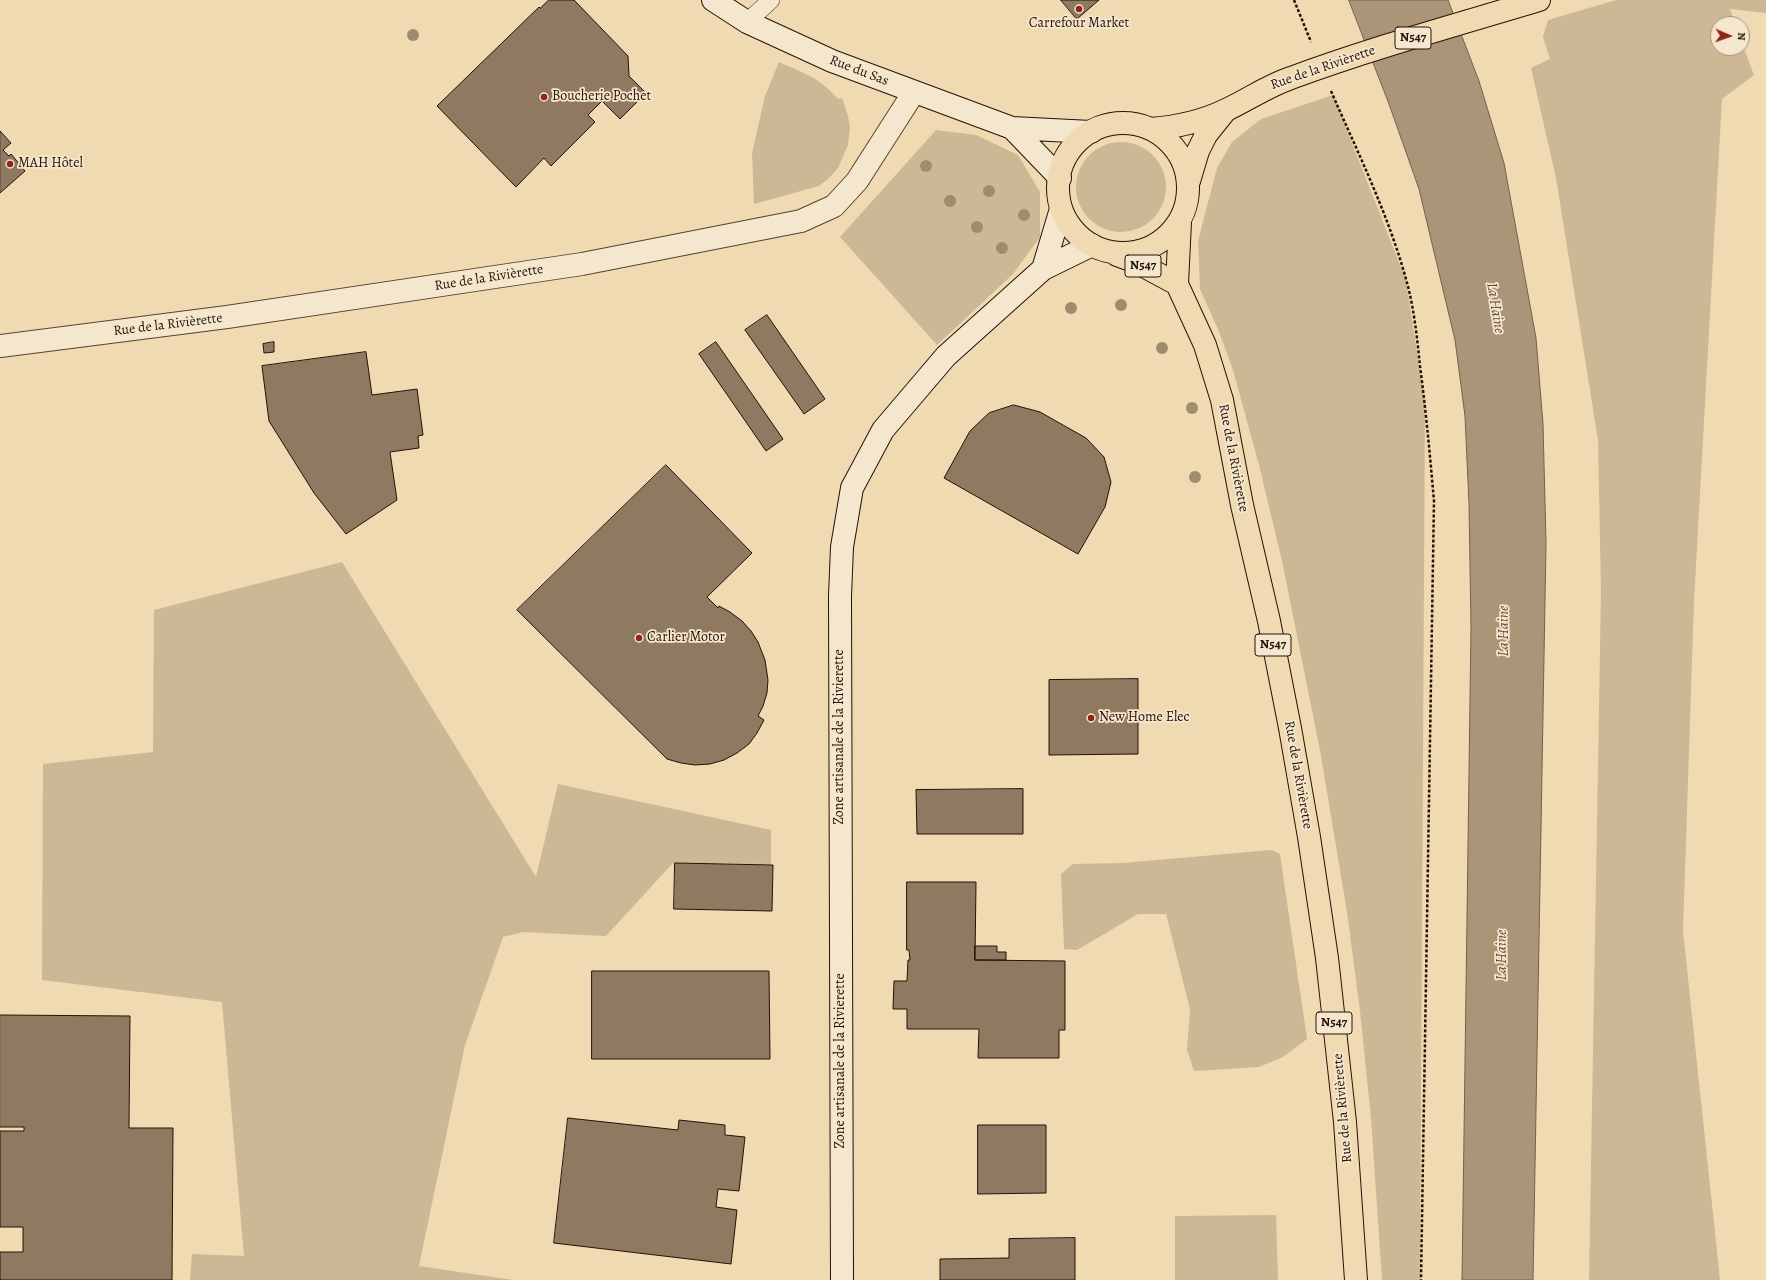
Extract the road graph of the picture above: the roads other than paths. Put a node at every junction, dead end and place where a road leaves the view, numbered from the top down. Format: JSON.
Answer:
{"nodes":[{"id":1,"x":713,"y":0,"type":"edge"},
{"id":2,"x":771,"y":0,"type":"edge"},
{"id":3,"x":1539,"y":0,"type":"edge"},
{"id":4,"x":747,"y":22,"type":"junction"},
{"id":5,"x":914,"y":92,"type":"junction"},
{"id":6,"x":1226,"y":110,"type":"junction"},
{"id":7,"x":1012,"y":128,"type":"junction"},
{"id":8,"x":1150,"y":129,"type":"junction"},
{"id":9,"x":1091,"y":132,"type":"junction"},
{"id":10,"x":1060,"y":178,"type":"junction"},
{"id":11,"x":1189,"y":182,"type":"junction"},
{"id":12,"x":1061,"y":209,"type":"junction"},
{"id":13,"x":1180,"y":222,"type":"junction"},
{"id":14,"x":1100,"y":249,"type":"junction"},
{"id":15,"x":1043,"y":269,"type":"junction"},
{"id":16,"x":1177,"y":284,"type":"junction"},
{"id":17,"x":0,"y":346,"type":"edge"},
{"id":18,"x":842,"y":1280,"type":"edge"},
{"id":19,"x":1356,"y":1280,"type":"edge"}],
"edges":[{"from":1,"to":4,"type":"street","name":"Rue du Sas"},
{"from":2,"to":4,"type":"lane"},
{"from":3,"to":6,"type":"main road","name":"Rue de la Rivièrette","number":"N547"},
{"from":4,"to":5,"type":"street","name":"Rue du Sas"},
{"from":5,"to":7,"type":"street","name":"Rue du Sas"},
{"from":5,"to":17,"type":"street","name":"Rue de la Rivièrette"},
{"from":6,"to":8,"type":"main road","name":"Rue de la Rivièrette","number":"N547"},
{"from":6,"to":11,"type":"main road","name":"Rue de la Rivièrette","number":"N547"},
{"from":7,"to":9,"type":"street","name":"Rue du Sas"},
{"from":7,"to":10,"type":"street","name":"Rue du Sas"},
{"from":8,"to":9,"type":"main road"},
{"from":8,"to":11,"type":"main road"},
{"from":9,"to":10,"type":"main road"},
{"from":10,"to":12,"type":"main road"},
{"from":11,"to":13,"type":"main road"},
{"from":12,"to":14,"type":"main road"},
{"from":12,"to":15,"type":"street"},
{"from":13,"to":14,"type":"main road"},
{"from":13,"to":16,"type":"main road","name":"Rue de la Rivièrette","number":"N547"},
{"from":14,"to":15,"type":"street","name":"Zone artisanale de la Rivierette"},
{"from":14,"to":16,"type":"main road","number":"N547"},
{"from":15,"to":18,"type":"street","name":"Zone artisanale de la Rivierette"},
{"from":16,"to":19,"type":"main road","name":"Rue de la Rivièrette","number":"N547"}]}
